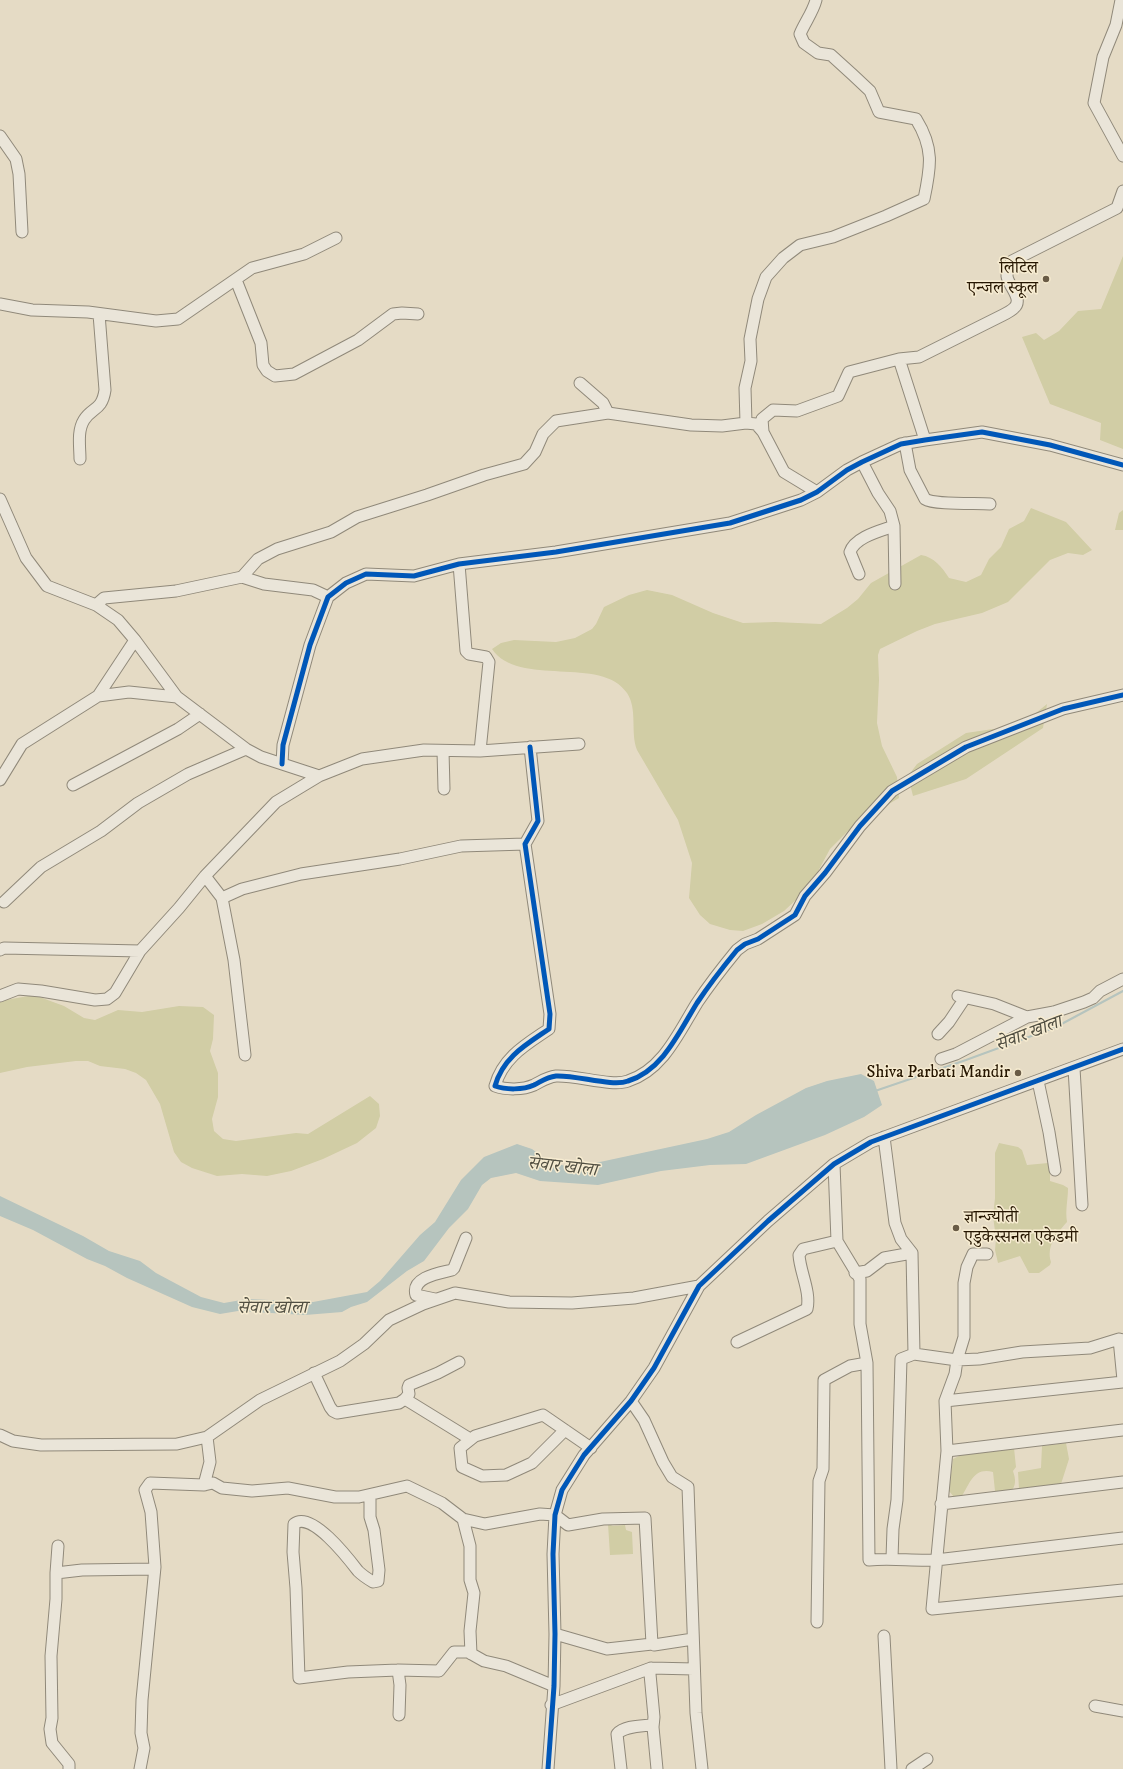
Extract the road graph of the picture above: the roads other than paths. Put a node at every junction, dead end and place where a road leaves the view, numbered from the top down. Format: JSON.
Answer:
{"nodes":[{"id":1,"x":816,"y":0,"type":"edge"},
{"id":2,"x":1121,"y":0,"type":"edge"},
{"id":3,"x":0,"y":136,"type":"edge"},
{"id":4,"x":1123,"y":156,"type":"edge"},
{"id":5,"x":1123,"y":191,"type":"edge"},
{"id":6,"x":22,"y":232,"type":"dead end"},
{"id":7,"x":336,"y":238,"type":"dead end"},
{"id":8,"x":236,"y":280,"type":"junction"},
{"id":9,"x":0,"y":304,"type":"edge"},
{"id":10,"x":99,"y":314,"type":"junction"},
{"id":11,"x":418,"y":314,"type":"dead end"},
{"id":12,"x":899,"y":359,"type":"junction"},
{"id":13,"x":580,"y":383,"type":"dead end"},
{"id":14,"x":608,"y":413,"type":"junction"},
{"id":15,"x":746,"y":422,"type":"junction"},
{"id":16,"x":763,"y":432,"type":"junction"},
{"id":17,"x":925,"y":440,"type":"junction"},
{"id":18,"x":904,"y":443,"type":"junction"},
{"id":19,"x":80,"y":459,"type":"dead end"},
{"id":20,"x":862,"y":462,"type":"junction"},
{"id":21,"x":1123,"y":465,"type":"edge"},
{"id":22,"x":817,"y":492,"type":"junction"},
{"id":23,"x":0,"y":499,"type":"edge"},
{"id":24,"x":990,"y":504,"type":"dead end"},
{"id":25,"x":5,"y":523,"type":"edge"},
{"id":26,"x":894,"y":526,"type":"junction"},
{"id":27,"x":459,"y":564,"type":"junction"},
{"id":28,"x":859,"y":574,"type":"dead end"},
{"id":29,"x":242,"y":577,"type":"junction"},
{"id":30,"x":895,"y":584,"type":"dead end"},
{"id":31,"x":328,"y":597,"type":"junction"},
{"id":32,"x":96,"y":605,"type":"junction"},
{"id":33,"x":135,"y":640,"type":"junction"},
{"id":34,"x":1123,"y":695,"type":"edge"},
{"id":35,"x":98,"y":696,"type":"junction"},
{"id":36,"x":177,"y":697,"type":"junction"},
{"id":37,"x":200,"y":714,"type":"junction"},
{"id":38,"x":579,"y":744,"type":"dead end"},
{"id":39,"x":530,"y":747,"type":"junction"},
{"id":40,"x":246,"y":749,"type":"junction"},
{"id":41,"x":443,"y":750,"type":"junction"},
{"id":42,"x":480,"y":751,"type":"junction"},
{"id":43,"x":282,"y":764,"type":"junction"},
{"id":44,"x":319,"y":776,"type":"junction"},
{"id":45,"x":0,"y":780,"type":"edge"},
{"id":46,"x":73,"y":785,"type":"dead end"},
{"id":47,"x":444,"y":789,"type":"dead end"},
{"id":48,"x":525,"y":844,"type":"junction"},
{"id":49,"x":205,"y":876,"type":"junction"},
{"id":50,"x":222,"y":898,"type":"junction"},
{"id":51,"x":4,"y":902,"type":"dead end"},
{"id":52,"x":0,"y":950,"type":"edge"},
{"id":53,"x":140,"y":951,"type":"junction"},
{"id":54,"x":1123,"y":979,"type":"edge"},
{"id":55,"x":0,"y":996,"type":"edge"},
{"id":56,"x":1027,"y":1017,"type":"junction"},
{"id":57,"x":938,"y":1034,"type":"dead end"},
{"id":58,"x":1123,"y":1048,"type":"edge"},
{"id":59,"x":246,"y":1055,"type":"dead end"},
{"id":60,"x":941,"y":1059,"type":"dead end"},
{"id":61,"x":1074,"y":1068,"type":"junction"},
{"id":62,"x":1038,"y":1081,"type":"junction"},
{"id":63,"x":884,"y":1138,"type":"junction"},
{"id":64,"x":834,"y":1164,"type":"junction"},
{"id":65,"x":1055,"y":1170,"type":"dead end"},
{"id":66,"x":1082,"y":1205,"type":"dead end"},
{"id":67,"x":466,"y":1238,"type":"dead end"},
{"id":68,"x":837,"y":1241,"type":"junction"},
{"id":69,"x":912,"y":1252,"type":"junction"},
{"id":70,"x":987,"y":1254,"type":"dead end"},
{"id":71,"x":855,"y":1273,"type":"junction"},
{"id":72,"x":699,"y":1286,"type":"junction"},
{"id":73,"x":436,"y":1299,"type":"junction"},
{"id":74,"x":1121,"y":1339,"type":"edge"},
{"id":75,"x":738,"y":1342,"type":"dead end"},
{"id":76,"x":914,"y":1354,"type":"junction"},
{"id":77,"x":957,"y":1360,"type":"junction"},
{"id":78,"x":459,"y":1362,"type":"dead end"},
{"id":79,"x":867,"y":1363,"type":"junction"},
{"id":80,"x":314,"y":1373,"type":"junction"},
{"id":81,"x":1123,"y":1381,"type":"edge"},
{"id":82,"x":405,"y":1399,"type":"junction"},
{"id":83,"x":631,"y":1401,"type":"junction"},
{"id":84,"x":945,"y":1401,"type":"junction"},
{"id":85,"x":565,"y":1430,"type":"junction"},
{"id":86,"x":1123,"y":1430,"type":"edge"},
{"id":87,"x":0,"y":1435,"type":"edge"},
{"id":88,"x":207,"y":1437,"type":"junction"},
{"id":89,"x":470,"y":1439,"type":"junction"},
{"id":90,"x":591,"y":1448,"type":"junction"},
{"id":91,"x":946,"y":1451,"type":"junction"},
{"id":92,"x":1123,"y":1482,"type":"edge"},
{"id":93,"x":204,"y":1485,"type":"junction"},
{"id":94,"x":370,"y":1495,"type":"junction"},
{"id":95,"x":941,"y":1504,"type":"junction"},
{"id":96,"x":555,"y":1515,"type":"junction"},
{"id":97,"x":463,"y":1519,"type":"junction"},
{"id":98,"x":1123,"y":1538,"type":"edge"},
{"id":99,"x":58,"y":1546,"type":"dead end"},
{"id":100,"x":892,"y":1558,"type":"junction"},
{"id":101,"x":936,"y":1560,"type":"junction"},
{"id":102,"x":154,"y":1569,"type":"junction"},
{"id":103,"x":56,"y":1573,"type":"junction"},
{"id":104,"x":1123,"y":1590,"type":"edge"},
{"id":105,"x":817,"y":1622,"type":"dead end"},
{"id":106,"x":555,"y":1634,"type":"junction"},
{"id":107,"x":884,"y":1636,"type":"dead end"},
{"id":108,"x":693,"y":1639,"type":"junction"},
{"id":109,"x":652,"y":1644,"type":"junction"},
{"id":110,"x":471,"y":1654,"type":"junction"},
{"id":111,"x":651,"y":1668,"type":"junction"},
{"id":112,"x":694,"y":1669,"type":"junction"},
{"id":113,"x":398,"y":1670,"type":"junction"},
{"id":114,"x":554,"y":1686,"type":"junction"},
{"id":115,"x":551,"y":1705,"type":"junction"},
{"id":116,"x":1095,"y":1706,"type":"dead end"},
{"id":117,"x":1123,"y":1711,"type":"edge"},
{"id":118,"x":399,"y":1715,"type":"dead end"},
{"id":119,"x":654,"y":1727,"type":"junction"},
{"id":120,"x":927,"y":1760,"type":"dead end"},
{"id":121,"x":71,"y":1768,"type":"edge"},
{"id":122,"x":140,"y":1769,"type":"edge"},
{"id":123,"x":548,"y":1769,"type":"edge"},
{"id":124,"x":621,"y":1769,"type":"edge"},
{"id":125,"x":657,"y":1769,"type":"edge"},
{"id":126,"x":702,"y":1769,"type":"edge"},
{"id":127,"x":890,"y":1769,"type":"edge"},
{"id":128,"x":912,"y":1769,"type":"edge"}],
"edges":[{"from":1,"to":15,"type":"street"},
{"from":2,"to":4,"type":"street"},
{"from":3,"to":6,"type":"street"},
{"from":5,"to":12,"type":"street"},
{"from":7,"to":8,"type":"street"},
{"from":8,"to":10,"type":"street"},
{"from":8,"to":11,"type":"street"},
{"from":9,"to":10,"type":"street"},
{"from":10,"to":19,"type":"street"},
{"from":12,"to":16,"type":"street"},
{"from":12,"to":17,"type":"street"},
{"from":13,"to":14,"type":"street"},
{"from":14,"to":15,"type":"street"},
{"from":14,"to":29,"type":"street"},
{"from":15,"to":16,"type":"street"},
{"from":16,"to":22,"type":"street"},
{"from":17,"to":18,"type":"street"},
{"from":17,"to":21,"type":"street"},
{"from":18,"to":20,"type":"street"},
{"from":18,"to":24,"type":"street"},
{"from":20,"to":22,"type":"street"},
{"from":20,"to":26,"type":"street"},
{"from":22,"to":27,"type":"street"},
{"from":23,"to":25,"type":"street"},
{"from":25,"to":32,"type":"street"},
{"from":26,"to":28,"type":"street"},
{"from":26,"to":30,"type":"street"},
{"from":27,"to":31,"type":"street"},
{"from":27,"to":42,"type":"street"},
{"from":29,"to":31,"type":"street"},
{"from":29,"to":32,"type":"street"},
{"from":31,"to":43,"type":"street"},
{"from":32,"to":33,"type":"street"},
{"from":33,"to":35,"type":"street"},
{"from":33,"to":36,"type":"street"},
{"from":34,"to":48,"type":"street"},
{"from":35,"to":36,"type":"street"},
{"from":35,"to":45,"type":"street"},
{"from":36,"to":37,"type":"street"},
{"from":37,"to":40,"type":"street"},
{"from":37,"to":46,"type":"street"},
{"from":38,"to":39,"type":"street"},
{"from":39,"to":42,"type":"street"},
{"from":39,"to":48,"type":"street"},
{"from":40,"to":43,"type":"street"},
{"from":40,"to":51,"type":"street"},
{"from":41,"to":42,"type":"street"},
{"from":41,"to":44,"type":"street"},
{"from":41,"to":47,"type":"street"},
{"from":43,"to":44,"type":"street"},
{"from":44,"to":49,"type":"street"},
{"from":48,"to":50,"type":"street"},
{"from":49,"to":50,"type":"street"},
{"from":49,"to":53,"type":"street"},
{"from":50,"to":59,"type":"street"},
{"from":52,"to":53,"type":"street"},
{"from":53,"to":55,"type":"street"},
{"from":54,"to":56,"type":"street"},
{"from":56,"to":57,"type":"street"},
{"from":56,"to":60,"type":"street"},
{"from":58,"to":61,"type":"street"},
{"from":61,"to":62,"type":"street"},
{"from":61,"to":66,"type":"street"},
{"from":62,"to":63,"type":"street"},
{"from":62,"to":65,"type":"street"},
{"from":63,"to":64,"type":"street"},
{"from":63,"to":69,"type":"street"},
{"from":64,"to":68,"type":"street"},
{"from":64,"to":72,"type":"street"},
{"from":67,"to":73,"type":"street"},
{"from":68,"to":71,"type":"street"},
{"from":68,"to":75,"type":"street"},
{"from":69,"to":71,"type":"street"},
{"from":69,"to":76,"type":"street"},
{"from":70,"to":77,"type":"street"},
{"from":71,"to":79,"type":"street"},
{"from":72,"to":73,"type":"street"},
{"from":72,"to":83,"type":"street"},
{"from":73,"to":80,"type":"street"},
{"from":74,"to":77,"type":"street"},
{"from":74,"to":81,"type":"street"},
{"from":76,"to":77,"type":"street"},
{"from":76,"to":100,"type":"street"},
{"from":77,"to":84,"type":"street"},
{"from":78,"to":82,"type":"street"},
{"from":79,"to":100,"type":"street"},
{"from":79,"to":105,"type":"street"},
{"from":80,"to":82,"type":"street"},
{"from":80,"to":88,"type":"street"},
{"from":81,"to":84,"type":"street"},
{"from":82,"to":89,"type":"street"},
{"from":83,"to":90,"type":"street"},
{"from":83,"to":108,"type":"street"},
{"from":84,"to":91,"type":"street"},
{"from":85,"to":89,"type":"street"},
{"from":85,"to":89,"type":"street"},
{"from":85,"to":90,"type":"street"},
{"from":86,"to":91,"type":"street"},
{"from":87,"to":88,"type":"street"},
{"from":88,"to":93,"type":"street"},
{"from":90,"to":96,"type":"street"},
{"from":91,"to":95,"type":"street"},
{"from":92,"to":95,"type":"street"},
{"from":93,"to":94,"type":"street"},
{"from":93,"to":102,"type":"street"},
{"from":94,"to":97,"type":"street"},
{"from":94,"to":113,"type":"street"},
{"from":95,"to":101,"type":"street"},
{"from":96,"to":97,"type":"street"},
{"from":96,"to":106,"type":"street"},
{"from":96,"to":109,"type":"street"},
{"from":97,"to":110,"type":"street"},
{"from":98,"to":101,"type":"street"},
{"from":99,"to":103,"type":"street"},
{"from":100,"to":101,"type":"street"},
{"from":101,"to":104,"type":"street"},
{"from":102,"to":103,"type":"street"},
{"from":102,"to":122,"type":"street"},
{"from":103,"to":121,"type":"street"},
{"from":106,"to":109,"type":"street"},
{"from":106,"to":114,"type":"street"},
{"from":107,"to":127,"type":"street"},
{"from":108,"to":109,"type":"street"},
{"from":108,"to":112,"type":"street"},
{"from":110,"to":113,"type":"street"},
{"from":110,"to":114,"type":"street"},
{"from":111,"to":112,"type":"street"},
{"from":111,"to":115,"type":"street"},
{"from":111,"to":119,"type":"street"},
{"from":112,"to":126,"type":"street"},
{"from":113,"to":118,"type":"street"},
{"from":114,"to":115,"type":"street"},
{"from":115,"to":123,"type":"street"},
{"from":116,"to":117,"type":"street"},
{"from":119,"to":124,"type":"street"},
{"from":119,"to":125,"type":"street"},
{"from":120,"to":128,"type":"street"}]}
